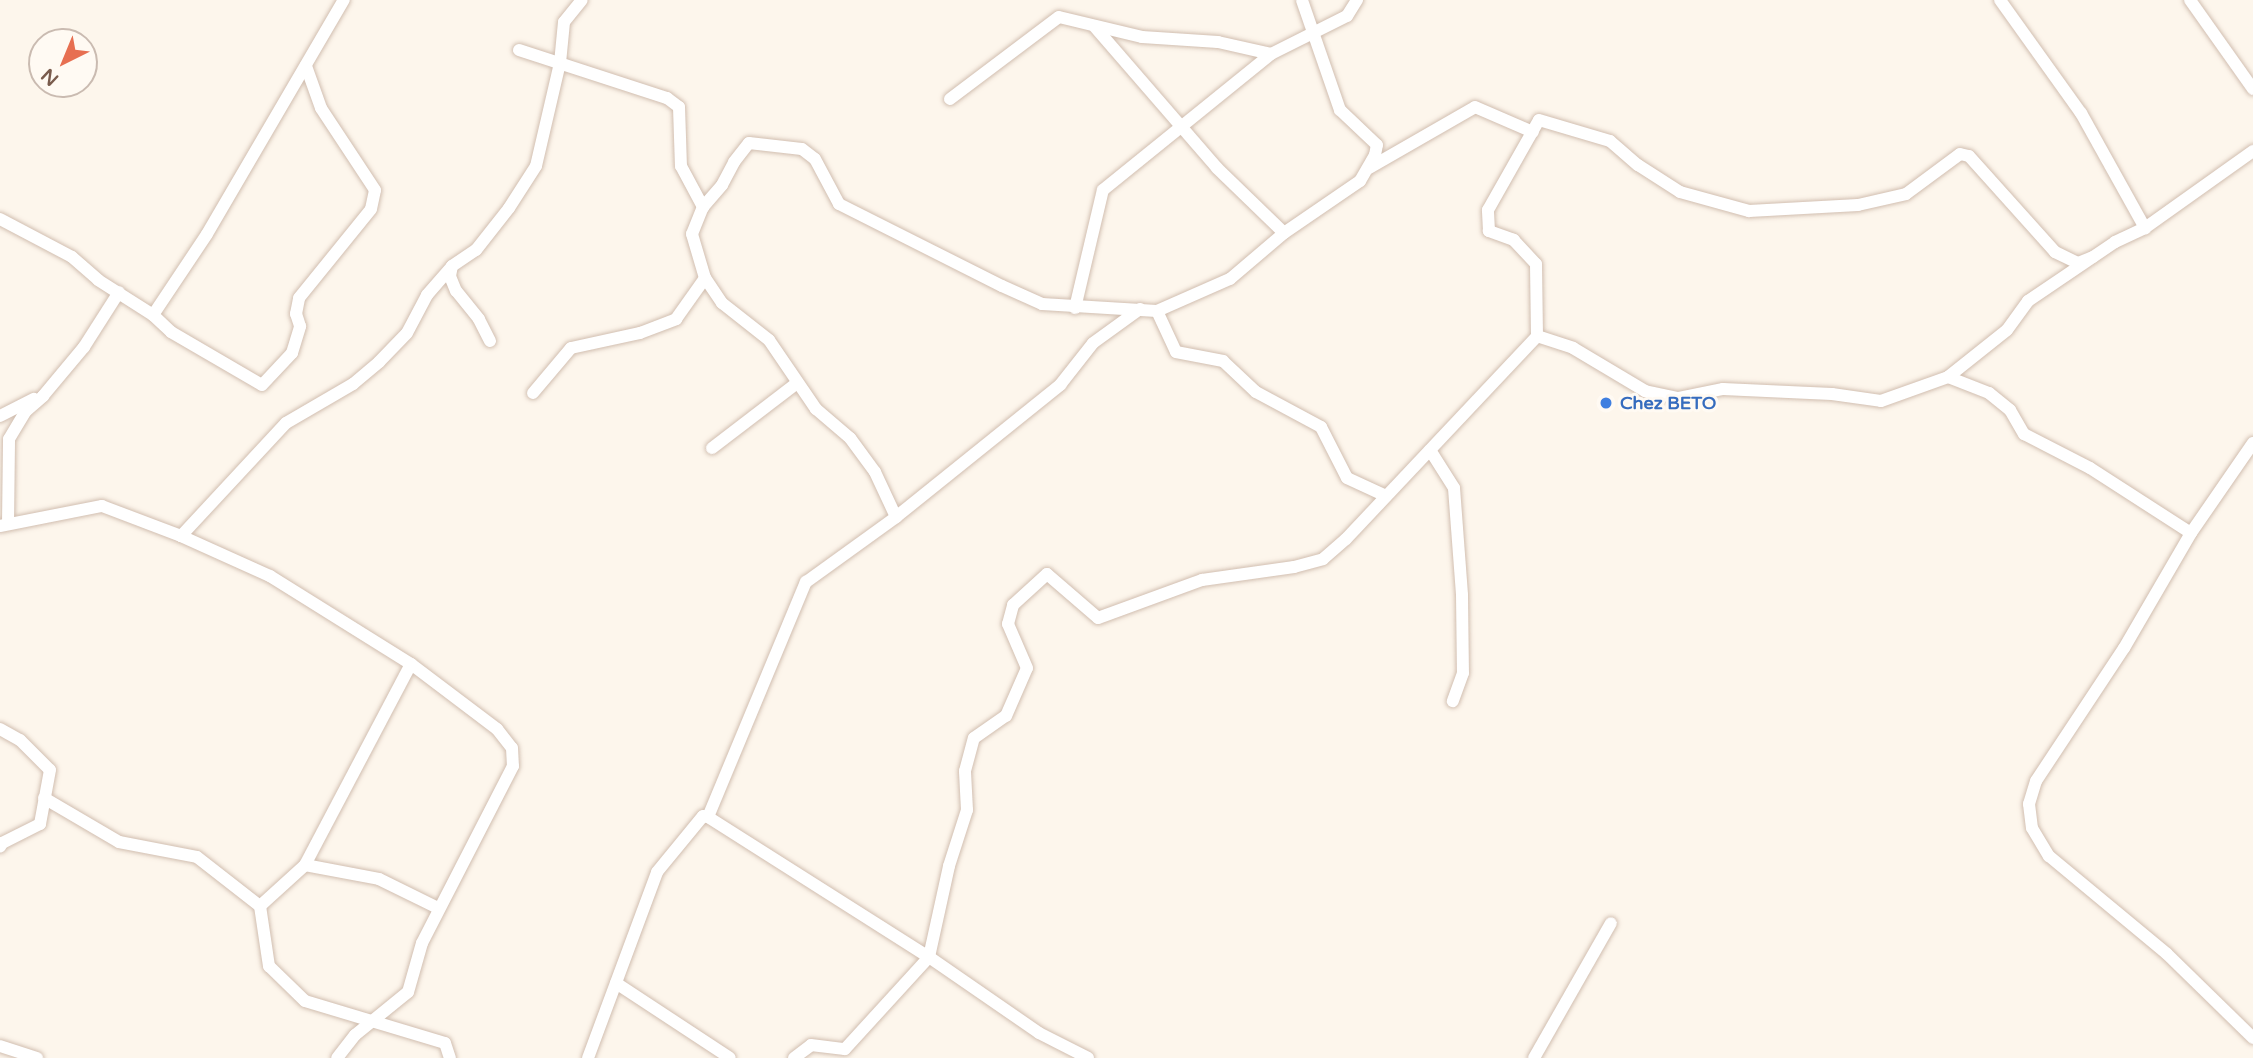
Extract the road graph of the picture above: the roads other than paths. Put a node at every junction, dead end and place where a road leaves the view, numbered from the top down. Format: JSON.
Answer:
{"nodes":[{"id":1,"x":344,"y":0,"type":"edge"},
{"id":2,"x":582,"y":0,"type":"edge"},
{"id":3,"x":1302,"y":0,"type":"edge"},
{"id":4,"x":1357,"y":0,"type":"edge"},
{"id":5,"x":2000,"y":0,"type":"edge"},
{"id":6,"x":2190,"y":0,"type":"edge"},
{"id":7,"x":1096,"y":27,"type":"junction"},
{"id":8,"x":1314,"y":32,"type":"junction"},
{"id":9,"x":519,"y":50,"type":"dead end"},
{"id":10,"x":1271,"y":54,"type":"junction"},
{"id":11,"x":559,"y":64,"type":"junction"},
{"id":12,"x":306,"y":66,"type":"junction"},
{"id":13,"x":2253,"y":89,"type":"edge"},
{"id":14,"x":950,"y":99,"type":"dead end"},
{"id":15,"x":1181,"y":125,"type":"junction"},
{"id":16,"x":1533,"y":132,"type":"junction"},
{"id":17,"x":2253,"y":151,"type":"edge"},
{"id":18,"x":1366,"y":170,"type":"junction"},
{"id":19,"x":703,"y":207,"type":"junction"},
{"id":20,"x":0,"y":219,"type":"edge"},
{"id":21,"x":2145,"y":228,"type":"junction"},
{"id":22,"x":1284,"y":233,"type":"junction"},
{"id":23,"x":2093,"y":257,"type":"junction"},
{"id":24,"x":452,"y":266,"type":"junction"},
{"id":25,"x":705,"y":278,"type":"junction"},
{"id":26,"x":119,"y":292,"type":"junction"},
{"id":27,"x":1075,"y":308,"type":"junction"},
{"id":28,"x":1140,"y":309,"type":"junction"},
{"id":29,"x":1157,"y":311,"type":"junction"},
{"id":30,"x":153,"y":315,"type":"junction"},
{"id":31,"x":1537,"y":336,"type":"junction"},
{"id":32,"x":490,"y":341,"type":"dead end"},
{"id":33,"x":1948,"y":377,"type":"junction"},
{"id":34,"x":797,"y":383,"type":"junction"},
{"id":35,"x":533,"y":393,"type":"dead end"},
{"id":36,"x":43,"y":396,"type":"junction"},
{"id":37,"x":0,"y":416,"type":"edge"},
{"id":38,"x":2253,"y":443,"type":"edge"},
{"id":39,"x":712,"y":448,"type":"dead end"},
{"id":40,"x":1430,"y":450,"type":"junction"},
{"id":41,"x":1386,"y":496,"type":"junction"},
{"id":42,"x":896,"y":517,"type":"junction"},
{"id":43,"x":4,"y":525,"type":"edge"},
{"id":44,"x":2191,"y":533,"type":"junction"},
{"id":45,"x":181,"y":536,"type":"junction"},
{"id":46,"x":411,"y":664,"type":"junction"},
{"id":47,"x":1453,"y":701,"type":"dead end"},
{"id":48,"x":0,"y":729,"type":"edge"},
{"id":49,"x":44,"y":798,"type":"junction"},
{"id":50,"x":708,"y":817,"type":"junction"},
{"id":51,"x":0,"y":847,"type":"edge"},
{"id":52,"x":305,"y":865,"type":"junction"},
{"id":53,"x":260,"y":906,"type":"junction"},
{"id":54,"x":438,"y":908,"type":"junction"},
{"id":55,"x":1611,"y":923,"type":"dead end"},
{"id":56,"x":929,"y":957,"type":"junction"},
{"id":57,"x":616,"y":982,"type":"junction"},
{"id":58,"x":373,"y":1021,"type":"junction"},
{"id":59,"x":2253,"y":1038,"type":"edge"},
{"id":60,"x":0,"y":1045,"type":"edge"},
{"id":61,"x":37,"y":1058,"type":"edge"},
{"id":62,"x":337,"y":1058,"type":"edge"},
{"id":63,"x":450,"y":1058,"type":"edge"},
{"id":64,"x":588,"y":1058,"type":"edge"},
{"id":65,"x":730,"y":1058,"type":"edge"},
{"id":66,"x":794,"y":1058,"type":"edge"},
{"id":67,"x":1088,"y":1058,"type":"edge"},
{"id":68,"x":1534,"y":1058,"type":"edge"}],
"edges":[{"from":1,"to":12,"type":"street"},
{"from":2,"to":11,"type":"street"},
{"from":3,"to":8,"type":"street"},
{"from":4,"to":8,"type":"street"},
{"from":5,"to":21,"type":"street"},
{"from":6,"to":13,"type":"street"},
{"from":7,"to":10,"type":"street"},
{"from":7,"to":14,"type":"street"},
{"from":7,"to":15,"type":"street"},
{"from":8,"to":10,"type":"street"},
{"from":8,"to":18,"type":"street"},
{"from":9,"to":11,"type":"street"},
{"from":10,"to":15,"type":"street"},
{"from":11,"to":19,"type":"street"},
{"from":11,"to":24,"type":"street"},
{"from":12,"to":30,"type":"street"},
{"from":12,"to":30,"type":"street"},
{"from":15,"to":22,"type":"street"},
{"from":15,"to":27,"type":"street"},
{"from":16,"to":18,"type":"street"},
{"from":16,"to":23,"type":"street"},
{"from":16,"to":31,"type":"street"},
{"from":17,"to":21,"type":"street"},
{"from":18,"to":22,"type":"street"},
{"from":19,"to":25,"type":"street"},
{"from":19,"to":27,"type":"street"},
{"from":20,"to":26,"type":"street"},
{"from":21,"to":23,"type":"street"},
{"from":22,"to":29,"type":"street"},
{"from":23,"to":33,"type":"street"},
{"from":24,"to":32,"type":"street"},
{"from":24,"to":45,"type":"street"},
{"from":25,"to":34,"type":"street"},
{"from":25,"to":35,"type":"street"},
{"from":26,"to":30,"type":"street"},
{"from":26,"to":36,"type":"street"},
{"from":27,"to":28,"type":"street"},
{"from":28,"to":29,"type":"street"},
{"from":28,"to":42,"type":"street"},
{"from":29,"to":41,"type":"street"},
{"from":31,"to":33,"type":"street"},
{"from":31,"to":40,"type":"street"},
{"from":33,"to":44,"type":"street"},
{"from":34,"to":39,"type":"street"},
{"from":34,"to":42,"type":"street"},
{"from":36,"to":37,"type":"street"},
{"from":36,"to":43,"type":"street"},
{"from":38,"to":44,"type":"street"},
{"from":40,"to":41,"type":"street"},
{"from":40,"to":47,"type":"street"},
{"from":41,"to":56,"type":"street"},
{"from":42,"to":50,"type":"street"},
{"from":43,"to":45,"type":"street"},
{"from":44,"to":59,"type":"street"},
{"from":45,"to":46,"type":"street"},
{"from":46,"to":52,"type":"street"},
{"from":46,"to":54,"type":"street"},
{"from":48,"to":49,"type":"street"},
{"from":49,"to":51,"type":"street"},
{"from":49,"to":53,"type":"street"},
{"from":50,"to":56,"type":"street"},
{"from":50,"to":57,"type":"street"},
{"from":52,"to":53,"type":"street"},
{"from":52,"to":54,"type":"street"},
{"from":53,"to":58,"type":"street"},
{"from":54,"to":58,"type":"street"},
{"from":55,"to":68,"type":"street"},
{"from":56,"to":66,"type":"street"},
{"from":56,"to":67,"type":"street"},
{"from":57,"to":64,"type":"street"},
{"from":57,"to":65,"type":"street"},
{"from":58,"to":62,"type":"street"},
{"from":58,"to":63,"type":"street"},
{"from":60,"to":61,"type":"street"}]}
